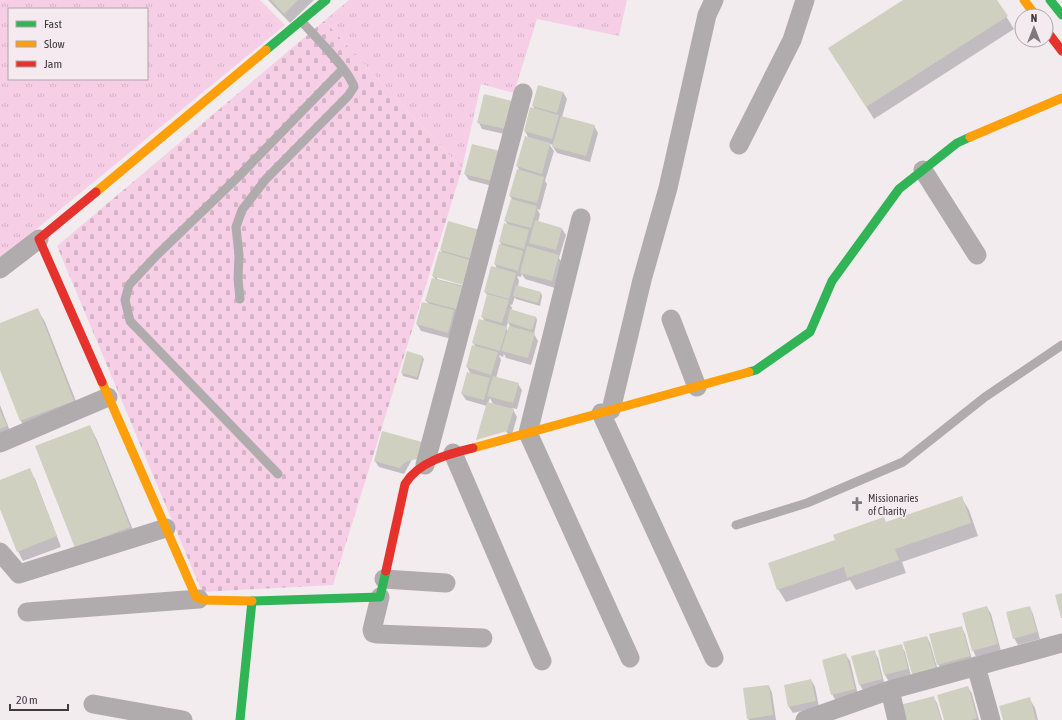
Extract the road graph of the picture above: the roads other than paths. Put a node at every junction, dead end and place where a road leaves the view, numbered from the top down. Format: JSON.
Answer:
{"nodes":[{"id":1,"x":326,"y":0,"type":"edge"},
{"id":2,"x":714,"y":0,"type":"edge"},
{"id":3,"x":805,"y":0,"type":"edge"},
{"id":4,"x":1050,"y":0,"type":"edge"},
{"id":5,"x":1062,"y":15,"type":"edge"},
{"id":6,"x":301,"y":21,"type":"junction"},
{"id":7,"x":1054,"y":40,"type":"edge"},
{"id":8,"x":1062,"y":51,"type":"edge"},
{"id":9,"x":343,"y":69,"type":"junction"},
{"id":10,"x":523,"y":92,"type":"dead end"},
{"id":11,"x":1062,"y":98,"type":"edge"},
{"id":12,"x":739,"y":145,"type":"dead end"},
{"id":13,"x":923,"y":170,"type":"junction"},
{"id":14,"x":581,"y":218,"type":"dead end"},
{"id":15,"x":39,"y":238,"type":"junction"},
{"id":16,"x":977,"y":255,"type":"dead end"},
{"id":17,"x":0,"y":269,"type":"edge"},
{"id":18,"x":240,"y":299,"type":"dead end"},
{"id":19,"x":670,"y":319,"type":"dead end"},
{"id":20,"x":1062,"y":345,"type":"edge"},
{"id":21,"x":697,"y":387,"type":"junction"},
{"id":22,"x":108,"y":396,"type":"junction"},
{"id":23,"x":606,"y":412,"type":"junction"},
{"id":24,"x":528,"y":433,"type":"junction"},
{"id":25,"x":0,"y":443,"type":"edge"},
{"id":26,"x":453,"y":453,"type":"junction"},
{"id":27,"x":425,"y":465,"type":"junction"},
{"id":28,"x":278,"y":474,"type":"dead end"},
{"id":29,"x":736,"y":525,"type":"dead end"},
{"id":30,"x":166,"y":528,"type":"junction"},
{"id":31,"x":0,"y":552,"type":"edge"},
{"id":32,"x":446,"y":583,"type":"dead end"},
{"id":33,"x":382,"y":588,"type":"junction"},
{"id":34,"x":199,"y":599,"type":"junction"},
{"id":35,"x":252,"y":601,"type":"junction"},
{"id":36,"x":27,"y":612,"type":"dead end"},
{"id":37,"x":483,"y":638,"type":"dead end"},
{"id":38,"x":1062,"y":643,"type":"edge"},
{"id":39,"x":630,"y":658,"type":"dead end"},
{"id":40,"x":714,"y":658,"type":"dead end"},
{"id":41,"x":542,"y":661,"type":"dead end"},
{"id":42,"x":976,"y":666,"type":"junction"},
{"id":43,"x":890,"y":690,"type":"junction"},
{"id":44,"x":94,"y":704,"type":"dead end"},
{"id":45,"x":183,"y":720,"type":"edge"},
{"id":46,"x":240,"y":720,"type":"edge"},
{"id":47,"x":805,"y":720,"type":"edge"},
{"id":48,"x":897,"y":720,"type":"edge"},
{"id":49,"x":991,"y":720,"type":"edge"}],
"edges":[{"from":1,"to":6,"type":"street"},
{"from":2,"to":23,"type":"street"},
{"from":3,"to":12,"type":"street"},
{"from":4,"to":5,"type":"street"},
{"from":6,"to":9,"type":"lane"},
{"from":6,"to":15,"type":"street"},
{"from":7,"to":8,"type":"street"},
{"from":9,"to":18,"type":"lane"},
{"from":9,"to":28,"type":"lane"},
{"from":10,"to":27,"type":"street"},
{"from":11,"to":13,"type":"street"},
{"from":13,"to":16,"type":"street"},
{"from":13,"to":21,"type":"street"},
{"from":14,"to":24,"type":"street"},
{"from":15,"to":17,"type":"street"},
{"from":15,"to":22,"type":"street"},
{"from":19,"to":21,"type":"street"},
{"from":20,"to":29,"type":"lane"},
{"from":21,"to":23,"type":"street"},
{"from":22,"to":25,"type":"street"},
{"from":22,"to":30,"type":"street"},
{"from":23,"to":24,"type":"street"},
{"from":23,"to":40,"type":"street"},
{"from":24,"to":26,"type":"street"},
{"from":24,"to":39,"type":"street"},
{"from":26,"to":27,"type":"street"},
{"from":26,"to":41,"type":"street"},
{"from":27,"to":33,"type":"street"},
{"from":30,"to":31,"type":"street"},
{"from":30,"to":34,"type":"street"},
{"from":32,"to":33,"type":"street"},
{"from":33,"to":35,"type":"street"},
{"from":33,"to":37,"type":"street"},
{"from":34,"to":35,"type":"street"},
{"from":34,"to":36,"type":"street"},
{"from":35,"to":46,"type":"street"},
{"from":38,"to":42,"type":"street"},
{"from":42,"to":43,"type":"street"},
{"from":42,"to":49,"type":"street"},
{"from":43,"to":47,"type":"street"},
{"from":43,"to":48,"type":"street"},
{"from":44,"to":45,"type":"street"}]}
